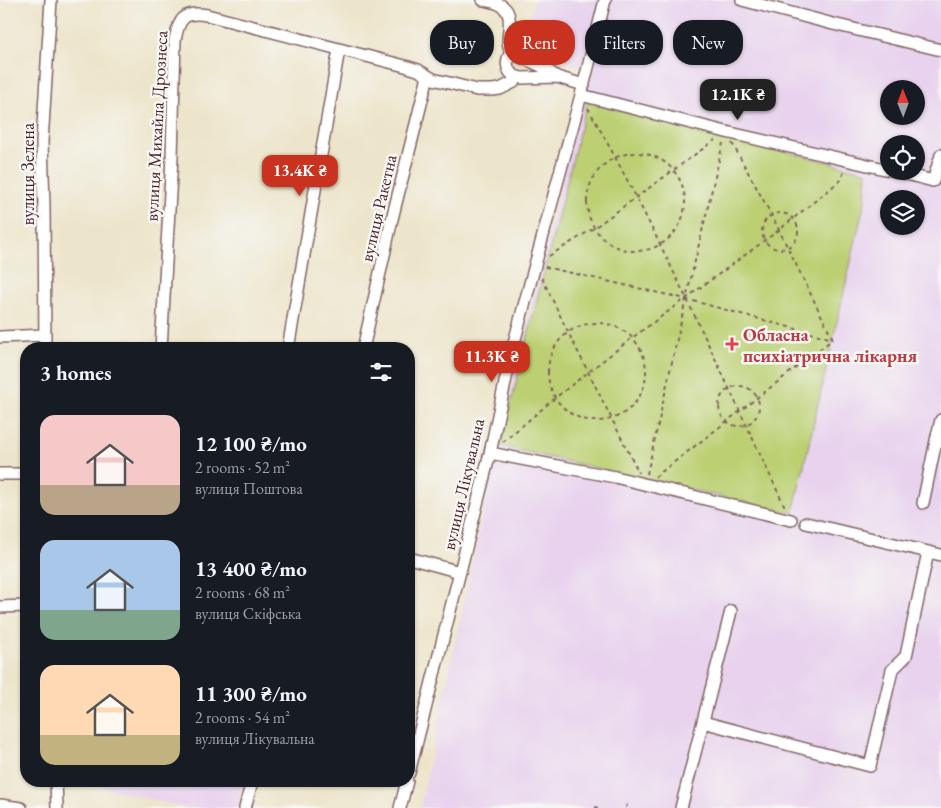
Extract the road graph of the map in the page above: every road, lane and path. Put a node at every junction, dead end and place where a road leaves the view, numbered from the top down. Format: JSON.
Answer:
{"nodes":[{"id":1,"x":51,"y":0,"type":"edge"},
{"id":2,"x":483,"y":0,"type":"edge"},
{"id":3,"x":605,"y":0,"type":"edge"},
{"id":4,"x":742,"y":0,"type":"edge"},
{"id":5,"x":510,"y":20,"type":"edge"},
{"id":6,"x":339,"y":49,"type":"junction"},
{"id":7,"x":941,"y":50,"type":"edge"},
{"id":8,"x":507,"y":65,"type":"edge"},
{"id":9,"x":539,"y":65,"type":"edge"},
{"id":10,"x":428,"y":76,"type":"junction"},
{"id":11,"x":518,"y":77,"type":"junction"},
{"id":12,"x":557,"y":77,"type":"junction"},
{"id":13,"x":582,"y":90,"type":"junction"},
{"id":14,"x":726,"y":132,"type":"junction"},
{"id":15,"x":941,"y":155,"type":"edge"},
{"id":16,"x":616,"y":157,"type":"junction"},
{"id":17,"x":847,"y":159,"type":"junction"},
{"id":18,"x":880,"y":168,"type":"edge"},
{"id":19,"x":674,"y":170,"type":"junction"},
{"id":20,"x":925,"y":179,"type":"edge"},
{"id":21,"x":636,"y":198,"type":"junction"},
{"id":22,"x":772,"y":216,"type":"junction"},
{"id":23,"x":793,"y":219,"type":"junction"},
{"id":24,"x":594,"y":228,"type":"junction"},
{"id":25,"x":779,"y":230,"type":"junction"},
{"id":26,"x":765,"y":241,"type":"junction"},
{"id":27,"x":660,"y":245,"type":"junction"},
{"id":28,"x":788,"y":247,"type":"junction"},
{"id":29,"x":536,"y":265,"type":"junction"},
{"id":30,"x":686,"y":299,"type":"junction"},
{"id":31,"x":568,"y":332,"type":"junction"},
{"id":32,"x":45,"y":335,"type":"junction"},
{"id":33,"x":0,"y":337,"type":"edge"},
{"id":34,"x":632,"y":338,"type":"junction"},
{"id":35,"x":833,"y":339,"type":"junction"},
{"id":36,"x":45,"y":342,"type":"edge"},
{"id":37,"x":161,"y":342,"type":"edge"},
{"id":38,"x":289,"y":342,"type":"edge"},
{"id":39,"x":365,"y":342,"type":"edge"},
{"id":40,"x":588,"y":372,"type":"junction"},
{"id":41,"x":728,"y":388,"type":"junction"},
{"id":42,"x":554,"y":398,"type":"junction"},
{"id":43,"x":757,"y":398,"type":"junction"},
{"id":44,"x":739,"y":411,"type":"junction"},
{"id":45,"x":612,"y":419,"type":"junction"},
{"id":46,"x":941,"y":420,"type":"edge"},
{"id":47,"x":726,"y":421,"type":"junction"},
{"id":48,"x":746,"y":425,"type":"junction"},
{"id":49,"x":939,"y":442,"type":"edge"},
{"id":50,"x":490,"y":453,"type":"junction"},
{"id":51,"x":0,"y":474,"type":"edge"},
{"id":52,"x":20,"y":474,"type":"edge"},
{"id":53,"x":645,"y":484,"type":"junction"},
{"id":54,"x":922,"y":503,"type":"dead end"},
{"id":55,"x":791,"y":520,"type":"joint"},
{"id":56,"x":806,"y":523,"type":"dead end"},
{"id":57,"x":928,"y":552,"type":"junction"},
{"id":58,"x":941,"y":555,"type":"edge"},
{"id":59,"x":415,"y":560,"type":"edge"},
{"id":60,"x":460,"y":572,"type":"junction"},
{"id":61,"x":20,"y":606,"type":"edge"},
{"id":62,"x":0,"y":607,"type":"edge"},
{"id":63,"x":730,"y":610,"type":"dead end"},
{"id":64,"x":703,"y":722,"type":"junction"},
{"id":65,"x":415,"y":750,"type":"edge"},
{"id":66,"x":56,"y":787,"type":"edge"},
{"id":67,"x":250,"y":787,"type":"edge"},
{"id":68,"x":405,"y":787,"type":"edge"},
{"id":69,"x":628,"y":801,"type":"dead end"},
{"id":70,"x":0,"y":805,"type":"edge"},
{"id":71,"x":22,"y":808,"type":"edge"},
{"id":72,"x":57,"y":808,"type":"edge"},
{"id":73,"x":245,"y":808,"type":"edge"},
{"id":74,"x":400,"y":808,"type":"edge"},
{"id":75,"x":626,"y":808,"type":"edge"},
{"id":76,"x":681,"y":808,"type":"edge"}],
"edges":[{"from":1,"to":32,"type":"street","name":"вулиця Зелена"},
{"from":2,"to":5,"type":"street"},
{"from":3,"to":13,"type":"street","name":"вулиця Лікувальна"},
{"from":4,"to":7,"type":"street"},
{"from":6,"to":10,"type":"street","name":"вулиця Михайла Дрознеса"},
{"from":6,"to":37,"type":"street","name":"вулиця Михайла Дрознеса"},
{"from":6,"to":38,"type":"street"},
{"from":8,"to":11,"type":"street"},
{"from":9,"to":12,"type":"street"},
{"from":10,"to":11,"type":"street","name":"вулиця Михайла Дрознеса"},
{"from":10,"to":39,"type":"street","name":"вулиця Ракетна"},
{"from":11,"to":12,"type":"street"},
{"from":12,"to":13,"type":"street"},
{"from":13,"to":14,"type":"street"},
{"from":13,"to":16,"type":"path"},
{"from":13,"to":29,"type":"street","name":"вулиця Лікувальна"},
{"from":14,"to":17,"type":"street"},
{"from":14,"to":19,"type":"path"},
{"from":14,"to":22,"type":"path"},
{"from":14,"to":30,"type":"path"},
{"from":15,"to":20,"type":"street"},
{"from":16,"to":19,"type":"path"},
{"from":16,"to":21,"type":"path"},
{"from":16,"to":24,"type":"path"},
{"from":17,"to":18,"type":"street"},
{"from":17,"to":23,"type":"path"},
{"from":19,"to":21,"type":"path"},
{"from":19,"to":27,"type":"path"},
{"from":21,"to":24,"type":"path"},
{"from":21,"to":27,"type":"path"},
{"from":22,"to":23,"type":"path"},
{"from":22,"to":25,"type":"path"},
{"from":22,"to":26,"type":"path"},
{"from":23,"to":25,"type":"path"},
{"from":23,"to":28,"type":"path"},
{"from":24,"to":27,"type":"path"},
{"from":24,"to":29,"type":"path"},
{"from":25,"to":26,"type":"path"},
{"from":25,"to":28,"type":"path"},
{"from":26,"to":28,"type":"path"},
{"from":26,"to":30,"type":"path"},
{"from":27,"to":30,"type":"path"},
{"from":28,"to":35,"type":"path"},
{"from":29,"to":30,"type":"path"},
{"from":29,"to":31,"type":"path"},
{"from":29,"to":50,"type":"street","name":"вулиця Лікувальна"},
{"from":30,"to":34,"type":"path"},
{"from":30,"to":35,"type":"path"},
{"from":30,"to":41,"type":"path"},
{"from":30,"to":53,"type":"path"},
{"from":31,"to":34,"type":"path"},
{"from":31,"to":40,"type":"path"},
{"from":31,"to":42,"type":"path"},
{"from":32,"to":33,"type":"street"},
{"from":32,"to":36,"type":"street","name":"вулиця Зелена"},
{"from":34,"to":40,"type":"path"},
{"from":34,"to":45,"type":"path"},
{"from":35,"to":43,"type":"path"},
{"from":40,"to":42,"type":"path"},
{"from":40,"to":45,"type":"path"},
{"from":41,"to":43,"type":"path"},
{"from":41,"to":44,"type":"path"},
{"from":41,"to":47,"type":"path"},
{"from":42,"to":45,"type":"path"},
{"from":42,"to":50,"type":"path"},
{"from":43,"to":44,"type":"path"},
{"from":43,"to":48,"type":"path"},
{"from":44,"to":47,"type":"path"},
{"from":44,"to":48,"type":"path"},
{"from":45,"to":53,"type":"path"},
{"from":46,"to":49,"type":"street"},
{"from":47,"to":48,"type":"path"},
{"from":47,"to":53,"type":"path"},
{"from":48,"to":55,"type":"path"},
{"from":49,"to":54,"type":"street"},
{"from":50,"to":53,"type":"street"},
{"from":50,"to":60,"type":"street","name":"вулиця Лікувальна"},
{"from":51,"to":52,"type":"street"},
{"from":53,"to":55,"type":"street"},
{"from":56,"to":57,"type":"street"},
{"from":57,"to":58,"type":"street"},
{"from":57,"to":64,"type":"street"},
{"from":59,"to":60,"type":"street"},
{"from":60,"to":65,"type":"street","name":"вулиця Лікувальна"},
{"from":61,"to":62,"type":"street"},
{"from":63,"to":64,"type":"street"},
{"from":64,"to":76,"type":"street"},
{"from":66,"to":72,"type":"street"},
{"from":67,"to":73,"type":"street"},
{"from":68,"to":74,"type":"street"},
{"from":69,"to":75,"type":"path"},
{"from":70,"to":71,"type":"street"}]}
